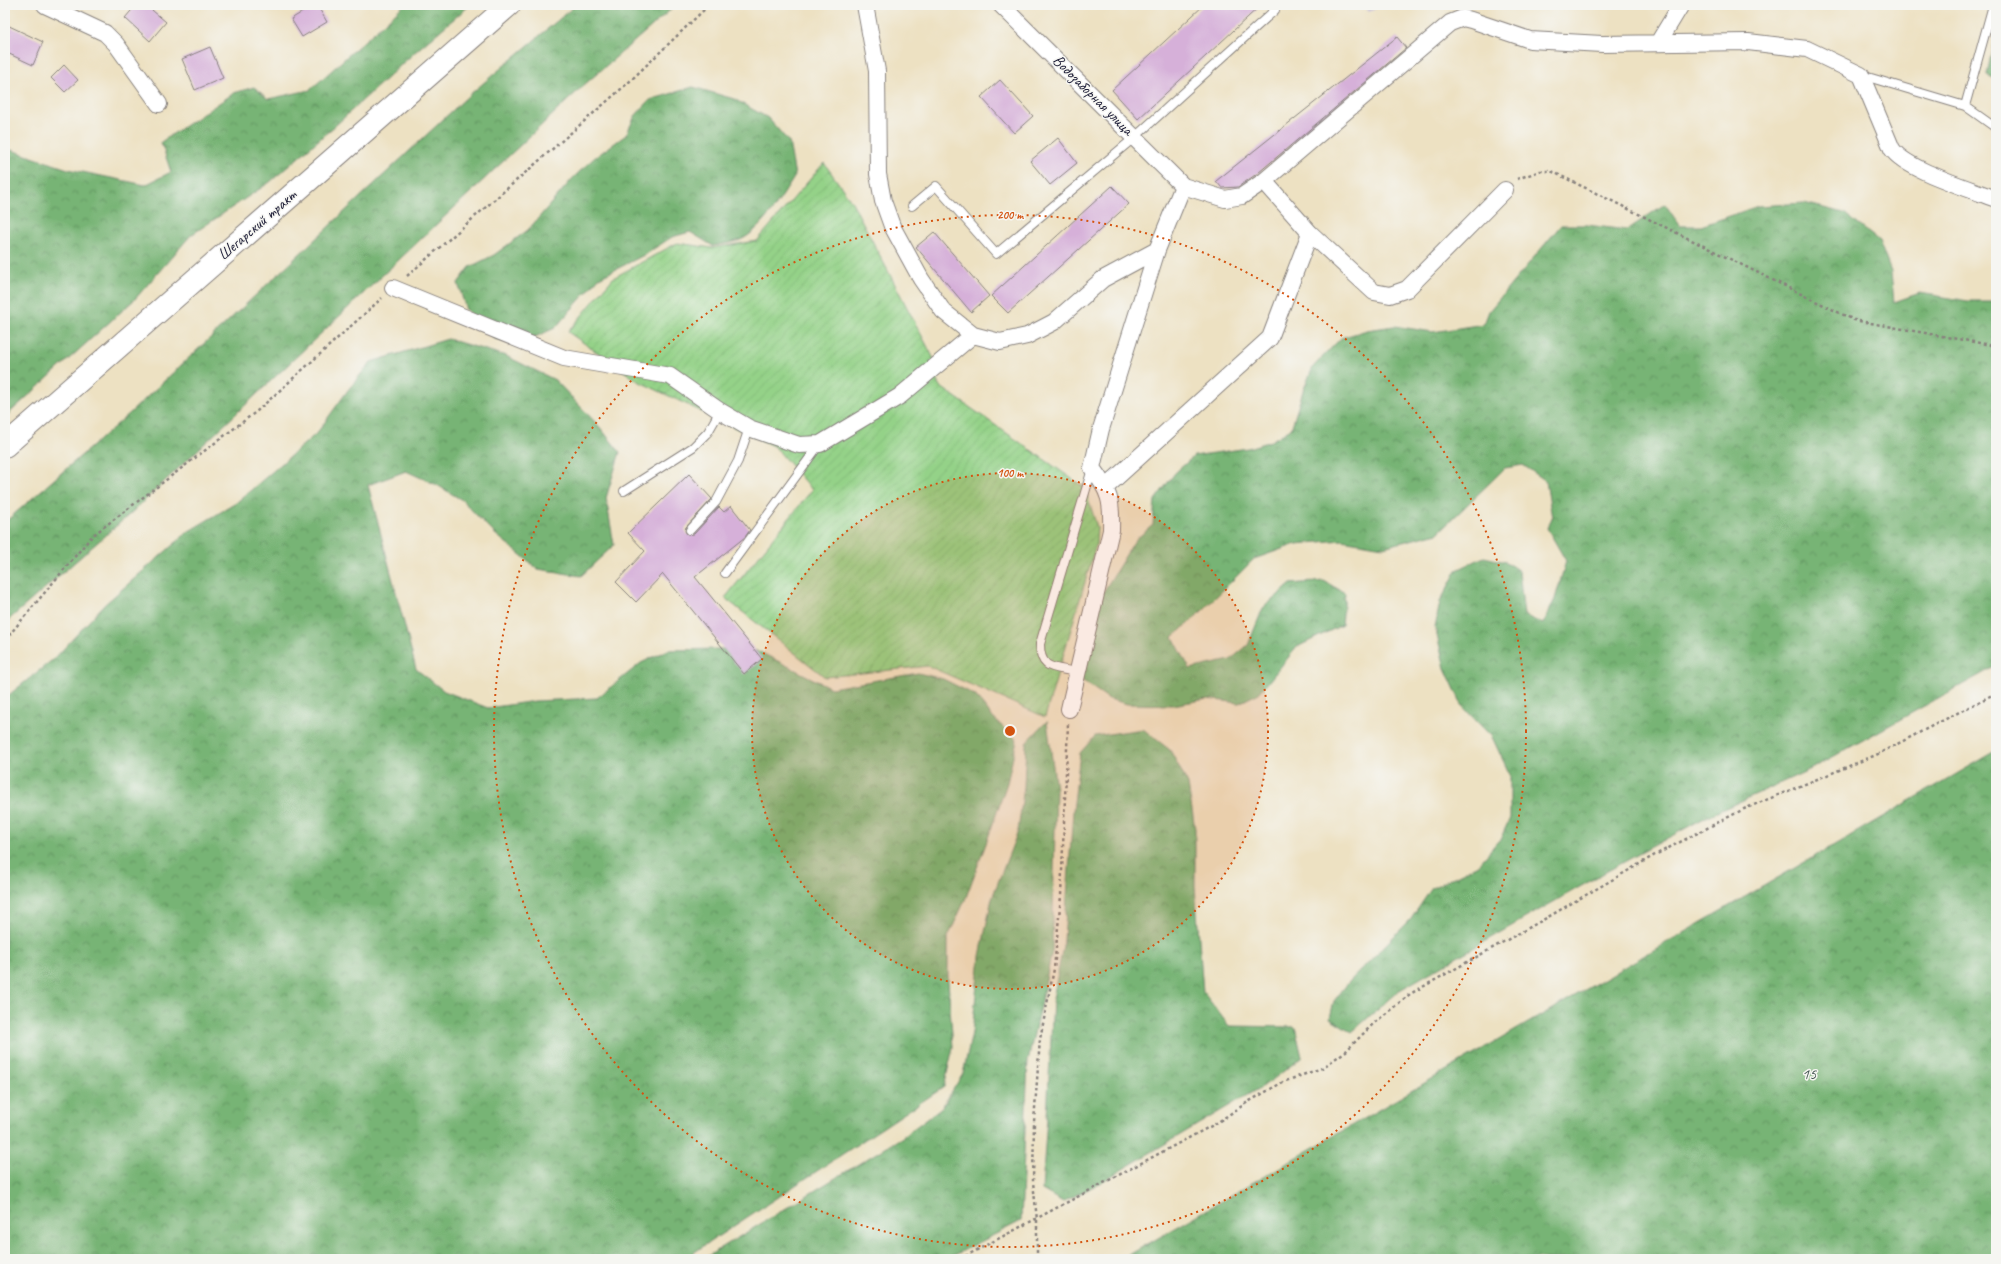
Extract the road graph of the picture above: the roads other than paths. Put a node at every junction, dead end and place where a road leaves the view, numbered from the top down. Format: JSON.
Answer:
{"nodes":[{"id":1,"x":45,"y":5,"type":"edge"},
{"id":2,"x":509,"y":5,"type":"edge"},
{"id":3,"x":865,"y":5,"type":"edge"},
{"id":4,"x":1001,"y":5,"type":"edge"},
{"id":5,"x":1681,"y":5,"type":"edge"},
{"id":6,"x":1993,"y":5,"type":"edge"},
{"id":7,"x":1275,"y":10,"type":"dead end"},
{"id":8,"x":1658,"y":43,"type":"junction"},
{"id":9,"x":1861,"y":75,"type":"junction"},
{"id":10,"x":159,"y":104,"type":"dead end"},
{"id":11,"x":1965,"y":106,"type":"junction"},
{"id":12,"x":1996,"y":128,"type":"edge"},
{"id":13,"x":1135,"y":137,"type":"junction"},
{"id":14,"x":1264,"y":181,"type":"junction"},
{"id":15,"x":1183,"y":186,"type":"junction"},
{"id":16,"x":1505,"y":190,"type":"road end"},
{"id":17,"x":1996,"y":199,"type":"edge"},
{"id":18,"x":912,"y":206,"type":"dead end"},
{"id":19,"x":1310,"y":233,"type":"junction"},
{"id":20,"x":1157,"y":250,"type":"junction"},
{"id":21,"x":393,"y":288,"type":"road end"},
{"id":22,"x":972,"y":335,"type":"junction"},
{"id":23,"x":720,"y":411,"type":"junction"},
{"id":24,"x":749,"y":428,"type":"junction"},
{"id":25,"x":820,"y":444,"type":"junction"},
{"id":26,"x":5,"y":446,"type":"edge"},
{"id":27,"x":1092,"y":468,"type":"junction"},
{"id":28,"x":1106,"y":487,"type":"junction"},
{"id":29,"x":624,"y":491,"type":"dead end"},
{"id":30,"x":690,"y":530,"type":"dead end"},
{"id":31,"x":725,"y":573,"type":"dead end"},
{"id":32,"x":1076,"y":672,"type":"junction"},
{"id":33,"x":1069,"y":709,"type":"road end"}],
"edges":[{"from":1,"to":10,"type":"street"},
{"from":2,"to":26,"type":"main road","name":"Шегарский тракт"},
{"from":3,"to":22,"type":"street"},
{"from":4,"to":13,"type":"street","name":"Водозаборная улица"},
{"from":5,"to":8,"type":"street"},
{"from":6,"to":11,"type":"lane"},
{"from":7,"to":13,"type":"lane"},
{"from":8,"to":9,"type":"street"},
{"from":8,"to":14,"type":"street"},
{"from":9,"to":11,"type":"lane"},
{"from":9,"to":17,"type":"street"},
{"from":11,"to":12,"type":"lane"},
{"from":13,"to":15,"type":"street","name":"Водозаборная улица"},
{"from":13,"to":18,"type":"lane"},
{"from":14,"to":15,"type":"street"},
{"from":14,"to":19,"type":"street"},
{"from":15,"to":20,"type":"street"},
{"from":16,"to":19,"type":"street"},
{"from":19,"to":28,"type":"street"},
{"from":20,"to":22,"type":"street"},
{"from":20,"to":27,"type":"street"},
{"from":21,"to":23,"type":"street"},
{"from":22,"to":25,"type":"street"},
{"from":23,"to":24,"type":"street"},
{"from":23,"to":29,"type":"lane"},
{"from":24,"to":25,"type":"street"},
{"from":24,"to":30,"type":"lane"},
{"from":25,"to":31,"type":"lane"},
{"from":27,"to":28,"type":"street"},
{"from":27,"to":32,"type":"lane"},
{"from":28,"to":32,"type":"street"},
{"from":32,"to":33,"type":"street"}]}
